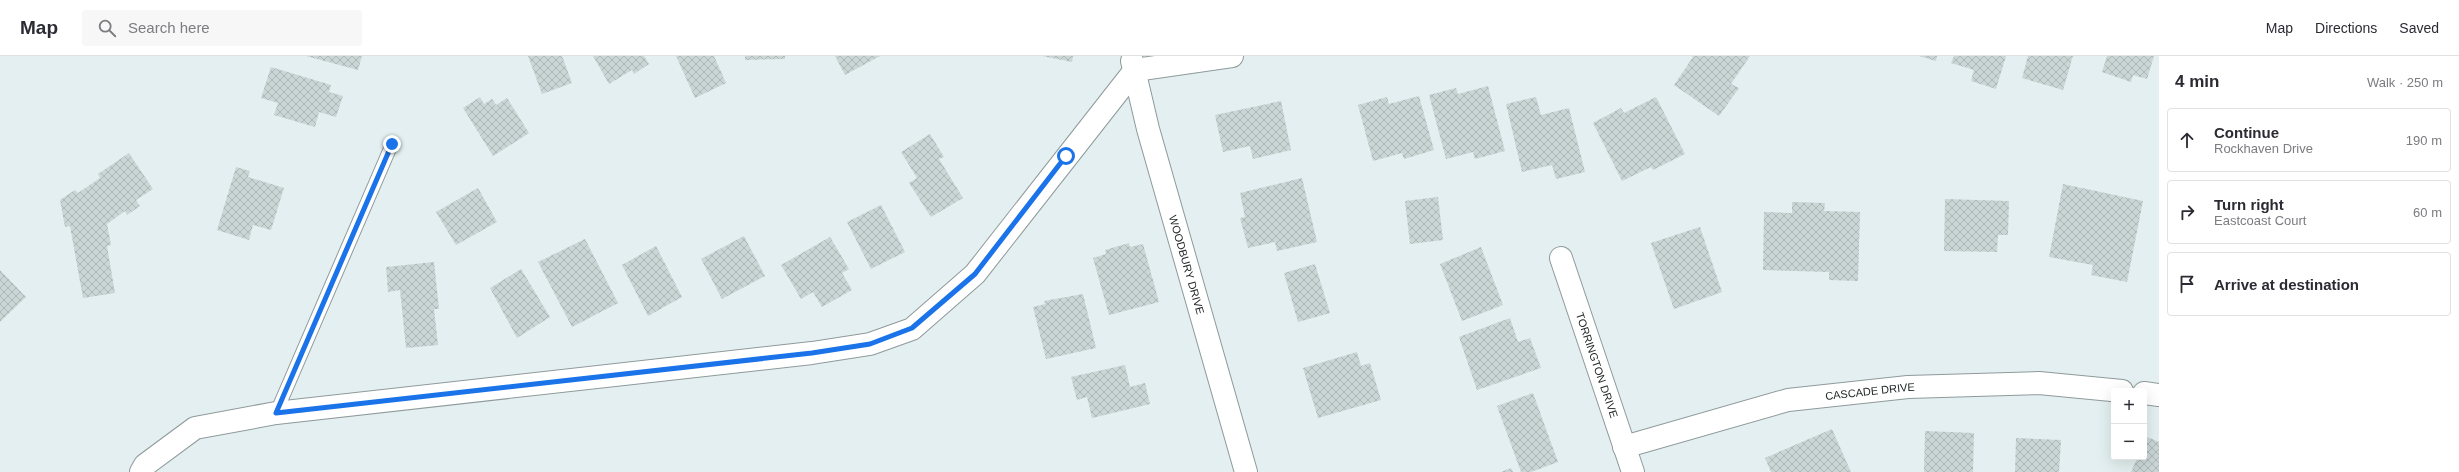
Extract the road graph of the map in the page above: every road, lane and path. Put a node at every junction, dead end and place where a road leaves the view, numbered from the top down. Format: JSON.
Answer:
{"nodes":[{"id":1,"x":1232,"y":56,"type":"edge"},
{"id":2,"x":1133,"y":63,"type":"edge"},
{"id":3,"x":392,"y":144,"type":"dead end"},
{"id":4,"x":1561,"y":258,"type":"dead end"},
{"id":5,"x":2111,"y":390,"type":"edge"},
{"id":6,"x":2147,"y":393,"type":"edge"},
{"id":7,"x":2159,"y":395,"type":"edge"},
{"id":8,"x":276,"y":413,"type":"junction"},
{"id":9,"x":1624,"y":447,"type":"junction"},
{"id":10,"x":141,"y":472,"type":"edge"},
{"id":11,"x":1246,"y":472,"type":"edge"},
{"id":12,"x":1633,"y":472,"type":"edge"}],
"edges":[{"from":1,"to":2,"type":"street"},
{"from":2,"to":8,"type":"street"},
{"from":2,"to":11,"type":"street","name":"WOODBURY DRIVE"},
{"from":3,"to":8,"type":"lane"},
{"from":4,"to":9,"type":"street","name":"TORRINGTON DRIVE"},
{"from":5,"to":9,"type":"street","name":"CASCADE DRIVE"},
{"from":6,"to":7,"type":"street"},
{"from":8,"to":10,"type":"street"},
{"from":9,"to":12,"type":"street","name":"TORRINGTON DRIVE"}]}
